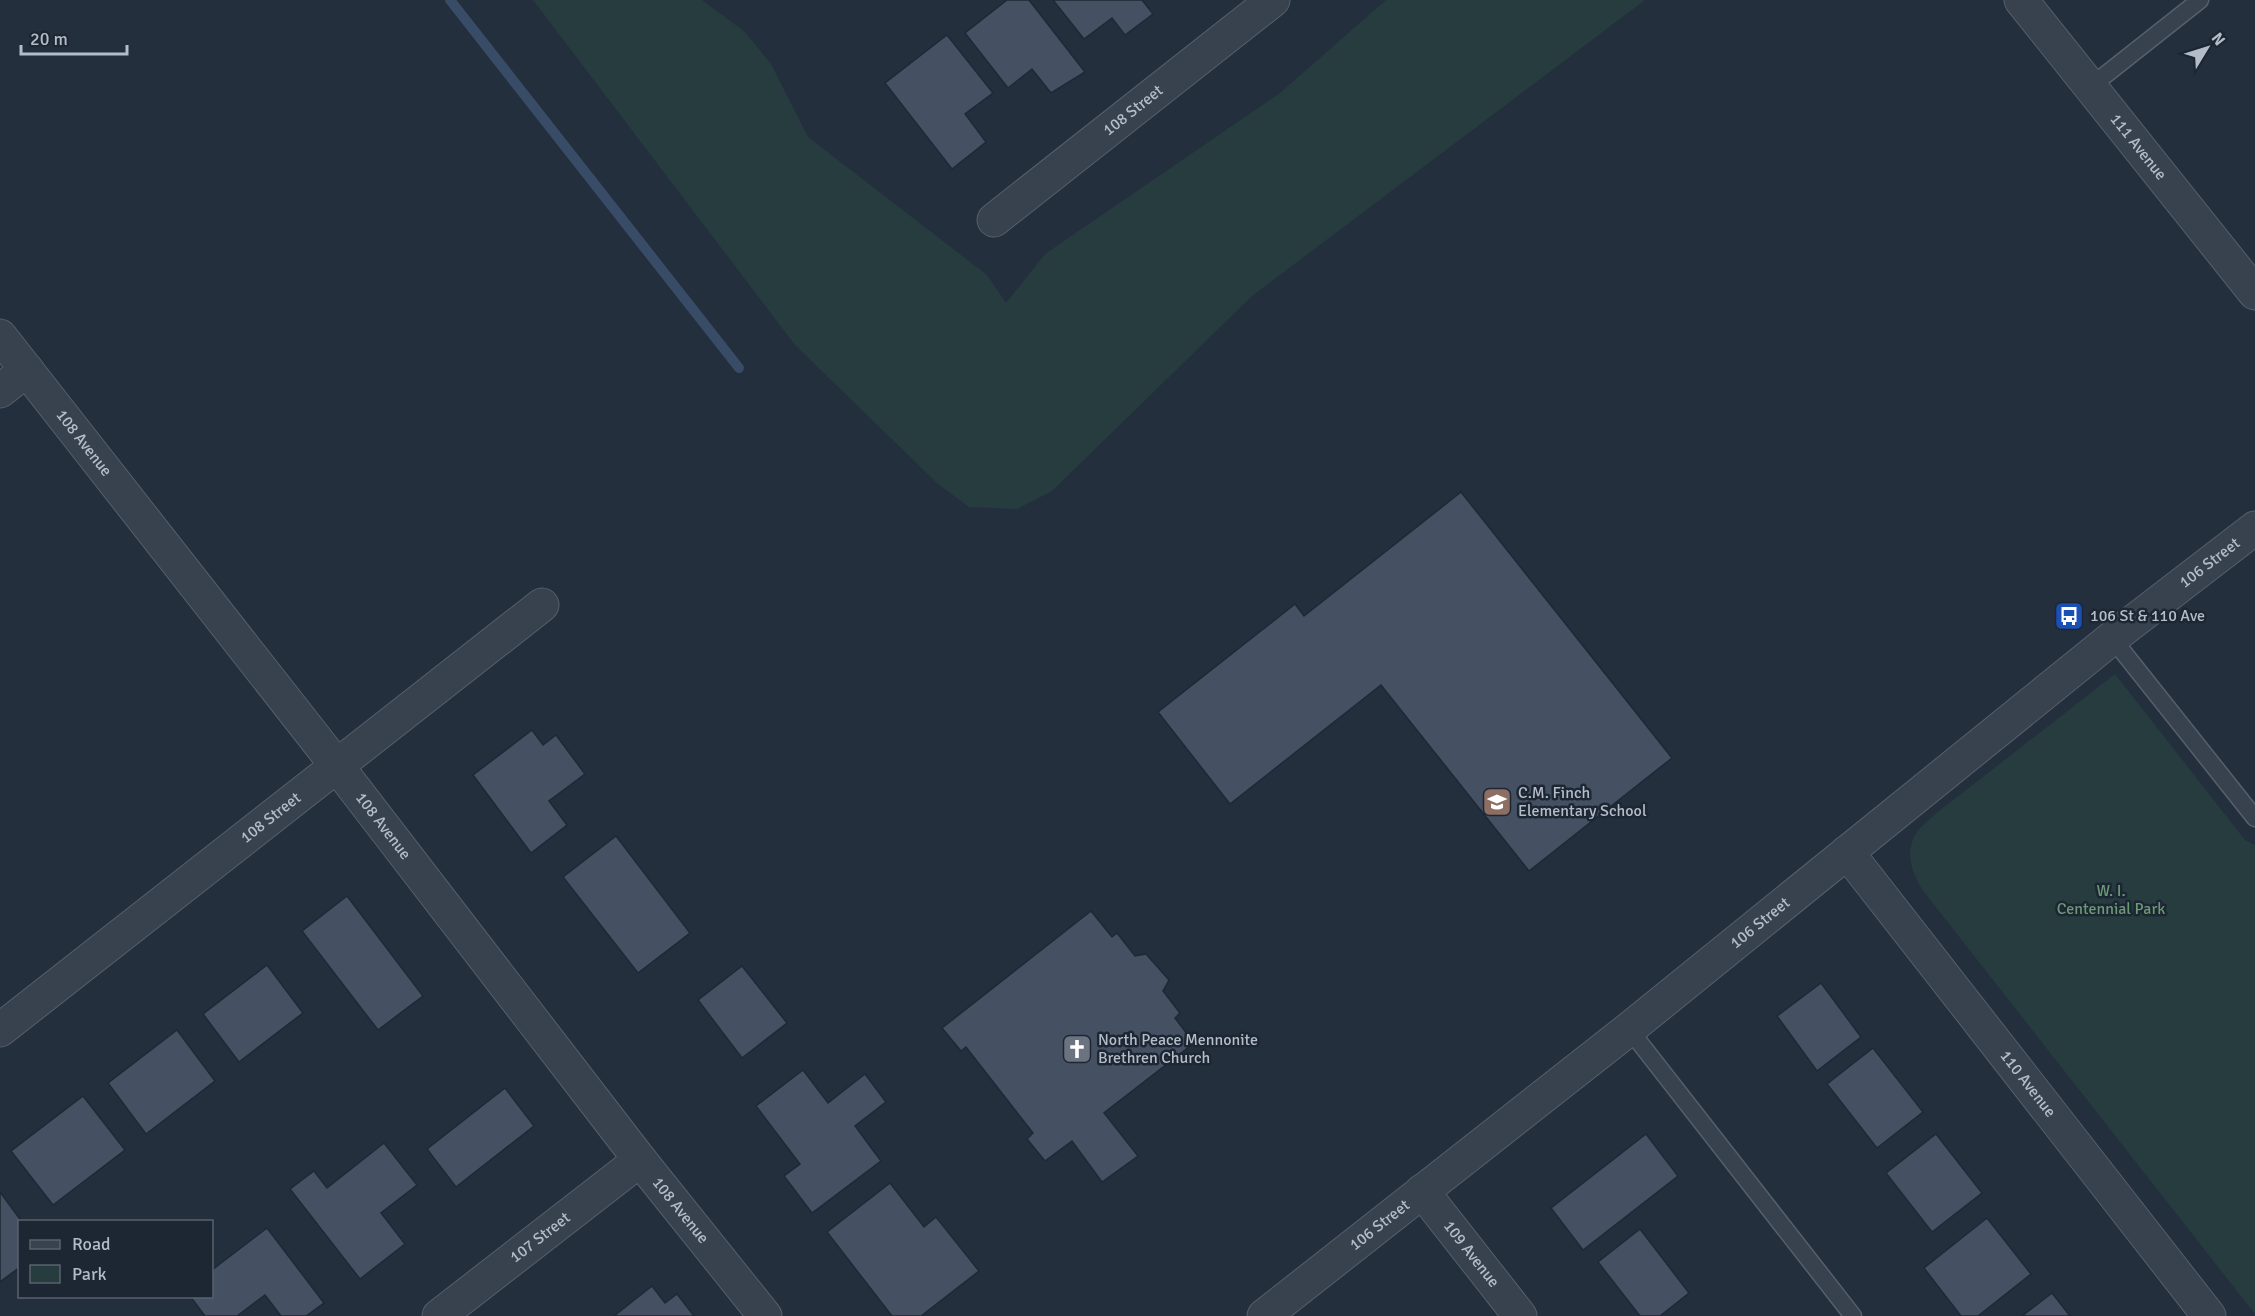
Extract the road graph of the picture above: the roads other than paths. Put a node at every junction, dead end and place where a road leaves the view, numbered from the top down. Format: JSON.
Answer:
{"nodes":[{"id":1,"x":1273,"y":0,"type":"edge"},
{"id":2,"x":2021,"y":0,"type":"edge"},
{"id":3,"x":2199,"y":0,"type":"edge"},
{"id":4,"x":2090,"y":87,"type":"junction"},
{"id":5,"x":994,"y":220,"type":"dead end"},
{"id":6,"x":2255,"y":293,"type":"edge"},
{"id":7,"x":0,"y":336,"type":"edge"},
{"id":8,"x":27,"y":370,"type":"junction"},
{"id":9,"x":0,"y":391,"type":"edge"},
{"id":10,"x":2255,"y":528,"type":"edge"},
{"id":11,"x":542,"y":605,"type":"dead end"},
{"id":12,"x":2112,"y":638,"type":"junction"},
{"id":13,"x":337,"y":766,"type":"junction"},
{"id":14,"x":2255,"y":818,"type":"edge"},
{"id":15,"x":1846,"y":852,"type":"junction"},
{"id":16,"x":1629,"y":1029,"type":"junction"},
{"id":17,"x":0,"y":1030,"type":"edge"},
{"id":18,"x":640,"y":1160,"type":"junction"},
{"id":19,"x":1422,"y":1191,"type":"junction"},
{"id":20,"x":439,"y":1316,"type":"edge"},
{"id":21,"x":765,"y":1316,"type":"edge"},
{"id":22,"x":1264,"y":1316,"type":"edge"},
{"id":23,"x":1520,"y":1316,"type":"edge"},
{"id":24,"x":1854,"y":1316,"type":"edge"},
{"id":25,"x":2209,"y":1316,"type":"edge"}],
"edges":[{"from":1,"to":5,"type":"street","name":"108 Street"},
{"from":2,"to":4,"type":"street","name":"111 Avenue"},
{"from":3,"to":4,"type":"lane"},
{"from":4,"to":6,"type":"street","name":"111 Avenue"},
{"from":7,"to":8,"type":"street","name":"108 Avenue"},
{"from":8,"to":9,"type":"street"},
{"from":8,"to":13,"type":"street","name":"108 Avenue"},
{"from":10,"to":12,"type":"street","name":"106 Street"},
{"from":11,"to":13,"type":"street","name":"108 Street"},
{"from":12,"to":14,"type":"lane"},
{"from":12,"to":15,"type":"street","name":"106 Street"},
{"from":13,"to":17,"type":"street","name":"108 Street"},
{"from":13,"to":18,"type":"street","name":"108 Avenue"},
{"from":15,"to":16,"type":"street","name":"106 Street"},
{"from":15,"to":25,"type":"street","name":"110 Avenue"},
{"from":16,"to":19,"type":"street","name":"106 Street"},
{"from":16,"to":24,"type":"lane"},
{"from":18,"to":20,"type":"street","name":"107 Street"},
{"from":18,"to":21,"type":"street","name":"108 Avenue"},
{"from":19,"to":22,"type":"street","name":"106 Street"},
{"from":19,"to":23,"type":"street","name":"109 Avenue"}]}
